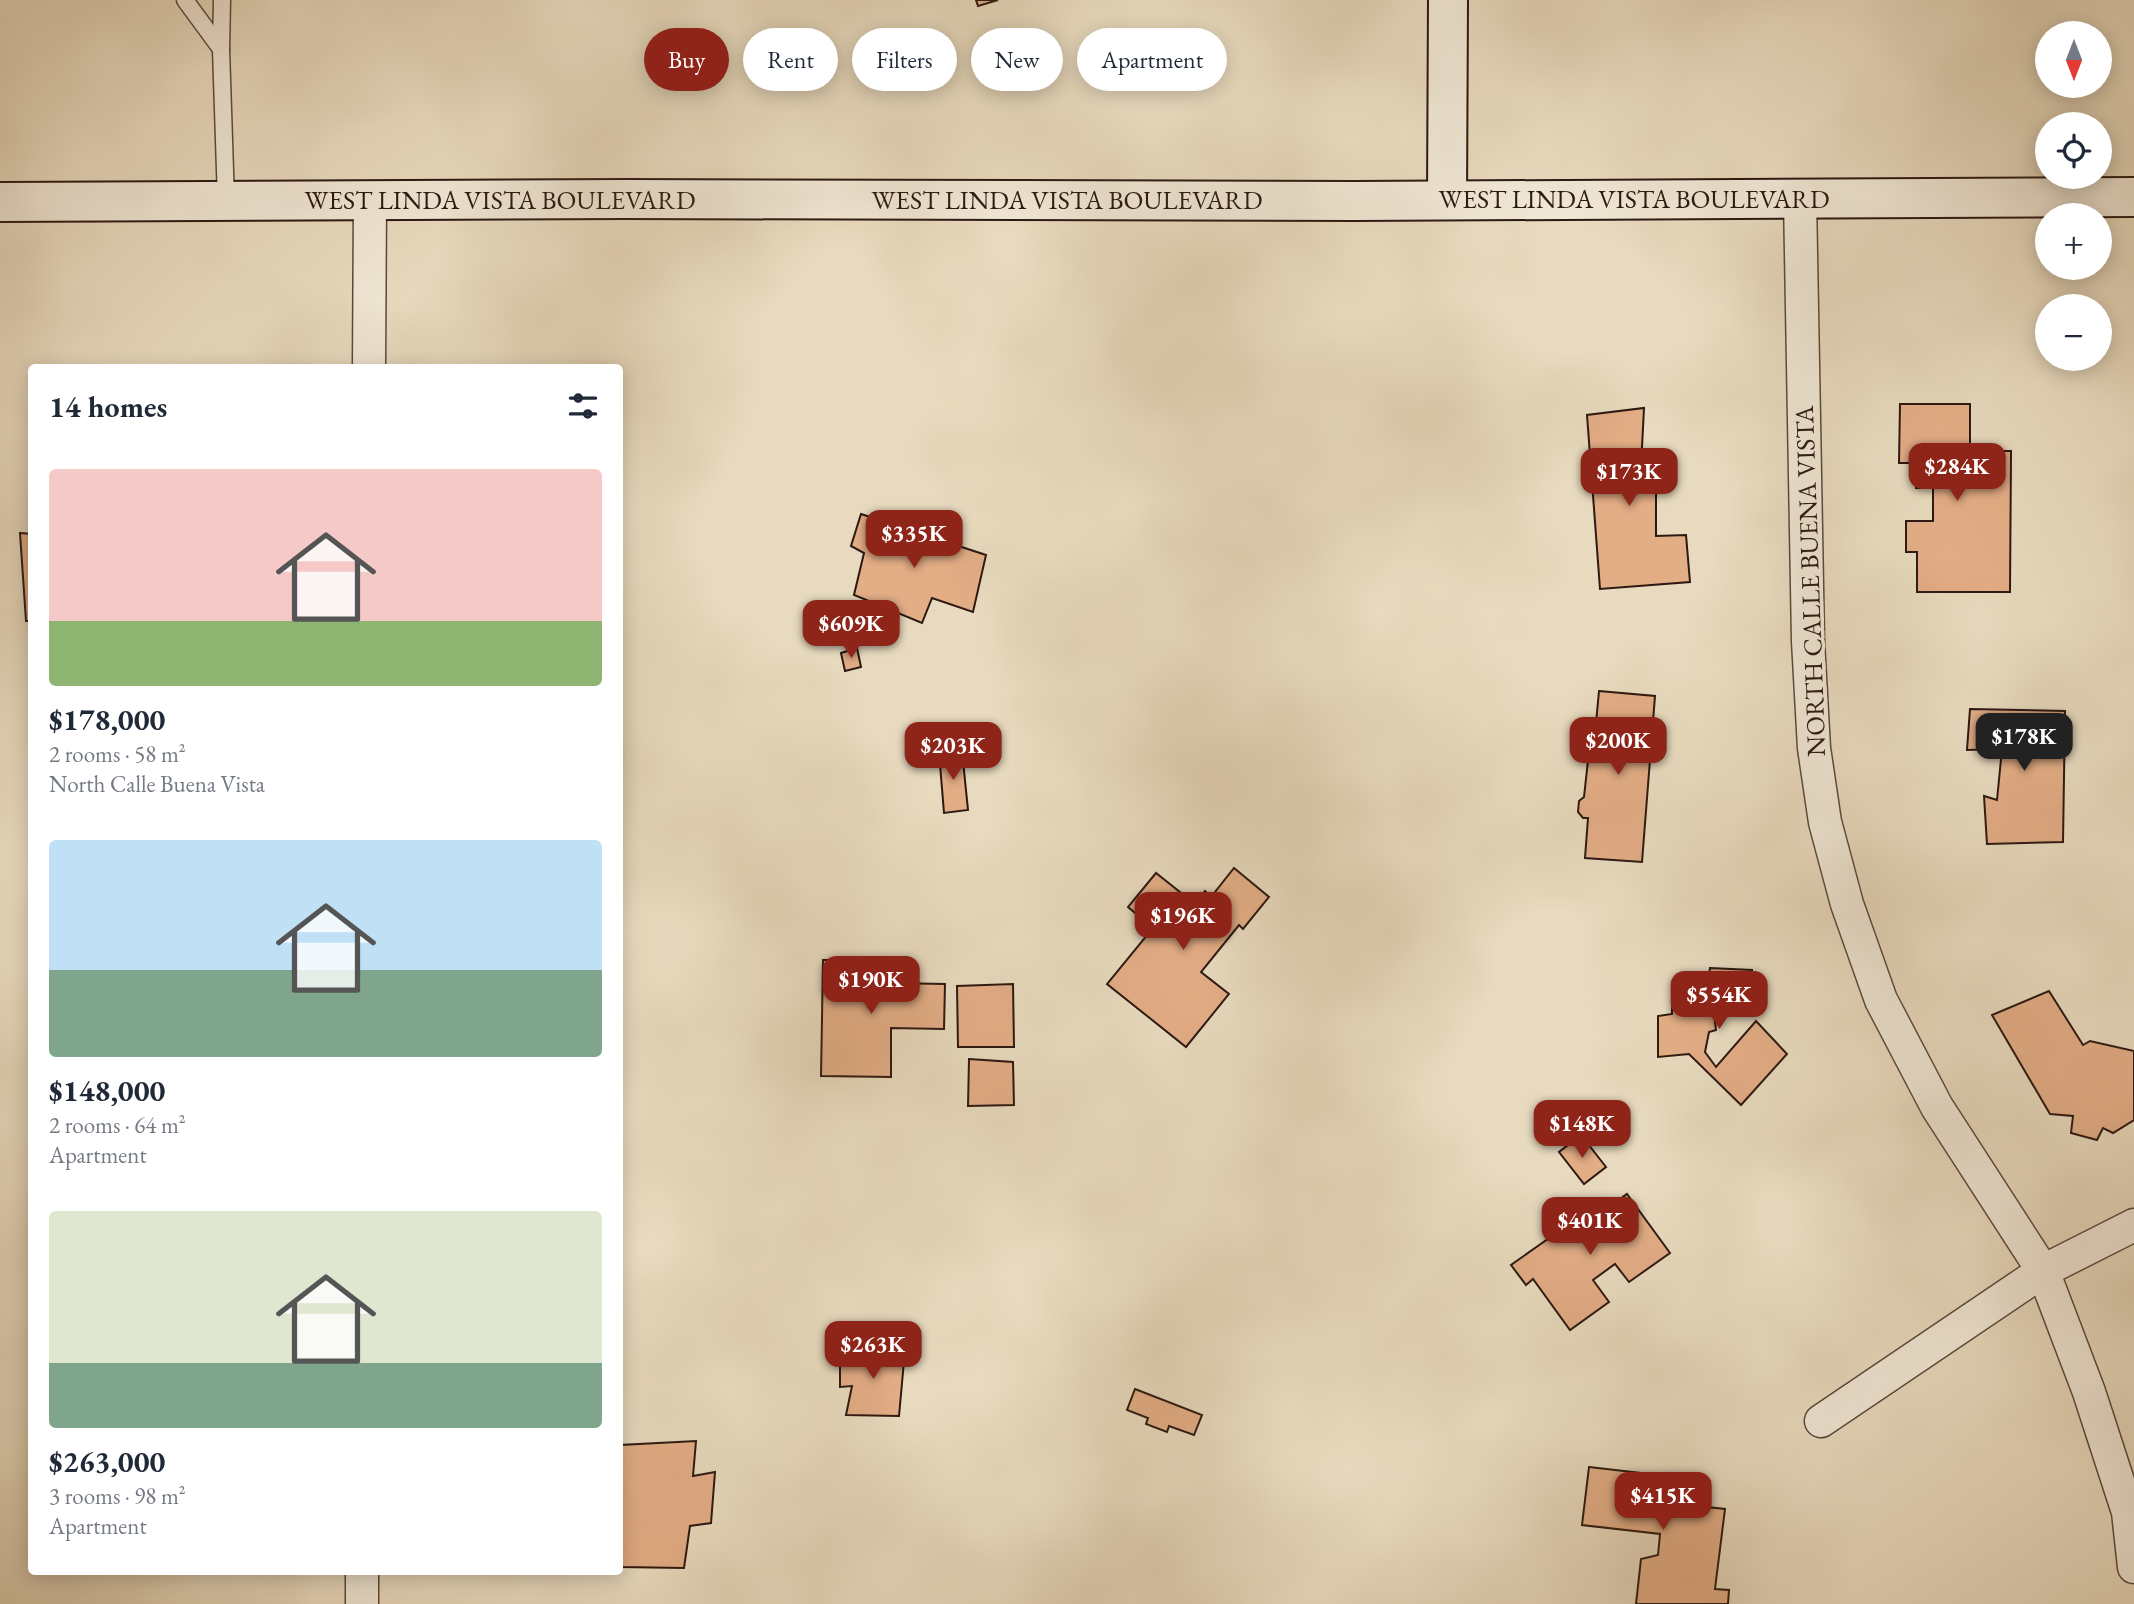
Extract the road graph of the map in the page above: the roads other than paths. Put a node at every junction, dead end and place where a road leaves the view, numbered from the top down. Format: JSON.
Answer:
{"nodes":[{"id":1,"x":185,"y":0,"type":"edge"},
{"id":2,"x":222,"y":0,"type":"edge"},
{"id":3,"x":1448,"y":0,"type":"edge"},
{"id":4,"x":221,"y":49,"type":"junction"},
{"id":5,"x":2134,"y":197,"type":"edge"},
{"id":6,"x":1800,"y":198,"type":"junction"},
{"id":7,"x":1447,"y":200,"type":"junction"},
{"id":8,"x":226,"y":201,"type":"junction"},
{"id":9,"x":370,"y":201,"type":"junction"},
{"id":10,"x":0,"y":202,"type":"edge"},
{"id":11,"x":369,"y":364,"type":"edge"},
{"id":12,"x":2134,"y":1225,"type":"edge"},
{"id":13,"x":2043,"y":1271,"type":"junction"},
{"id":14,"x":1821,"y":1421,"type":"dead end"},
{"id":15,"x":2134,"y":1567,"type":"edge"},
{"id":16,"x":362,"y":1575,"type":"edge"},
{"id":17,"x":362,"y":1604,"type":"edge"}],
"edges":[{"from":1,"to":4,"type":"lane"},
{"from":2,"to":4,"type":"lane"},
{"from":3,"to":7,"type":"street"},
{"from":4,"to":8,"type":"lane"},
{"from":5,"to":6,"type":"street","name":"WEST LINDA VISTA BOULEVARD"},
{"from":6,"to":7,"type":"street","name":"WEST LINDA VISTA BOULEVARD"},
{"from":6,"to":13,"type":"street","name":"NORTH CALLE BUENA VISTA"},
{"from":7,"to":9,"type":"street","name":"WEST LINDA VISTA BOULEVARD"},
{"from":8,"to":9,"type":"street","name":"WEST LINDA VISTA BOULEVARD"},
{"from":8,"to":10,"type":"street","name":"WEST LINDA VISTA BOULEVARD"},
{"from":9,"to":11,"type":"street"},
{"from":12,"to":13,"type":"street"},
{"from":13,"to":14,"type":"street"},
{"from":13,"to":15,"type":"street","name":"NORTH CALLE BUENA VISTA"},
{"from":16,"to":17,"type":"street"}]}
